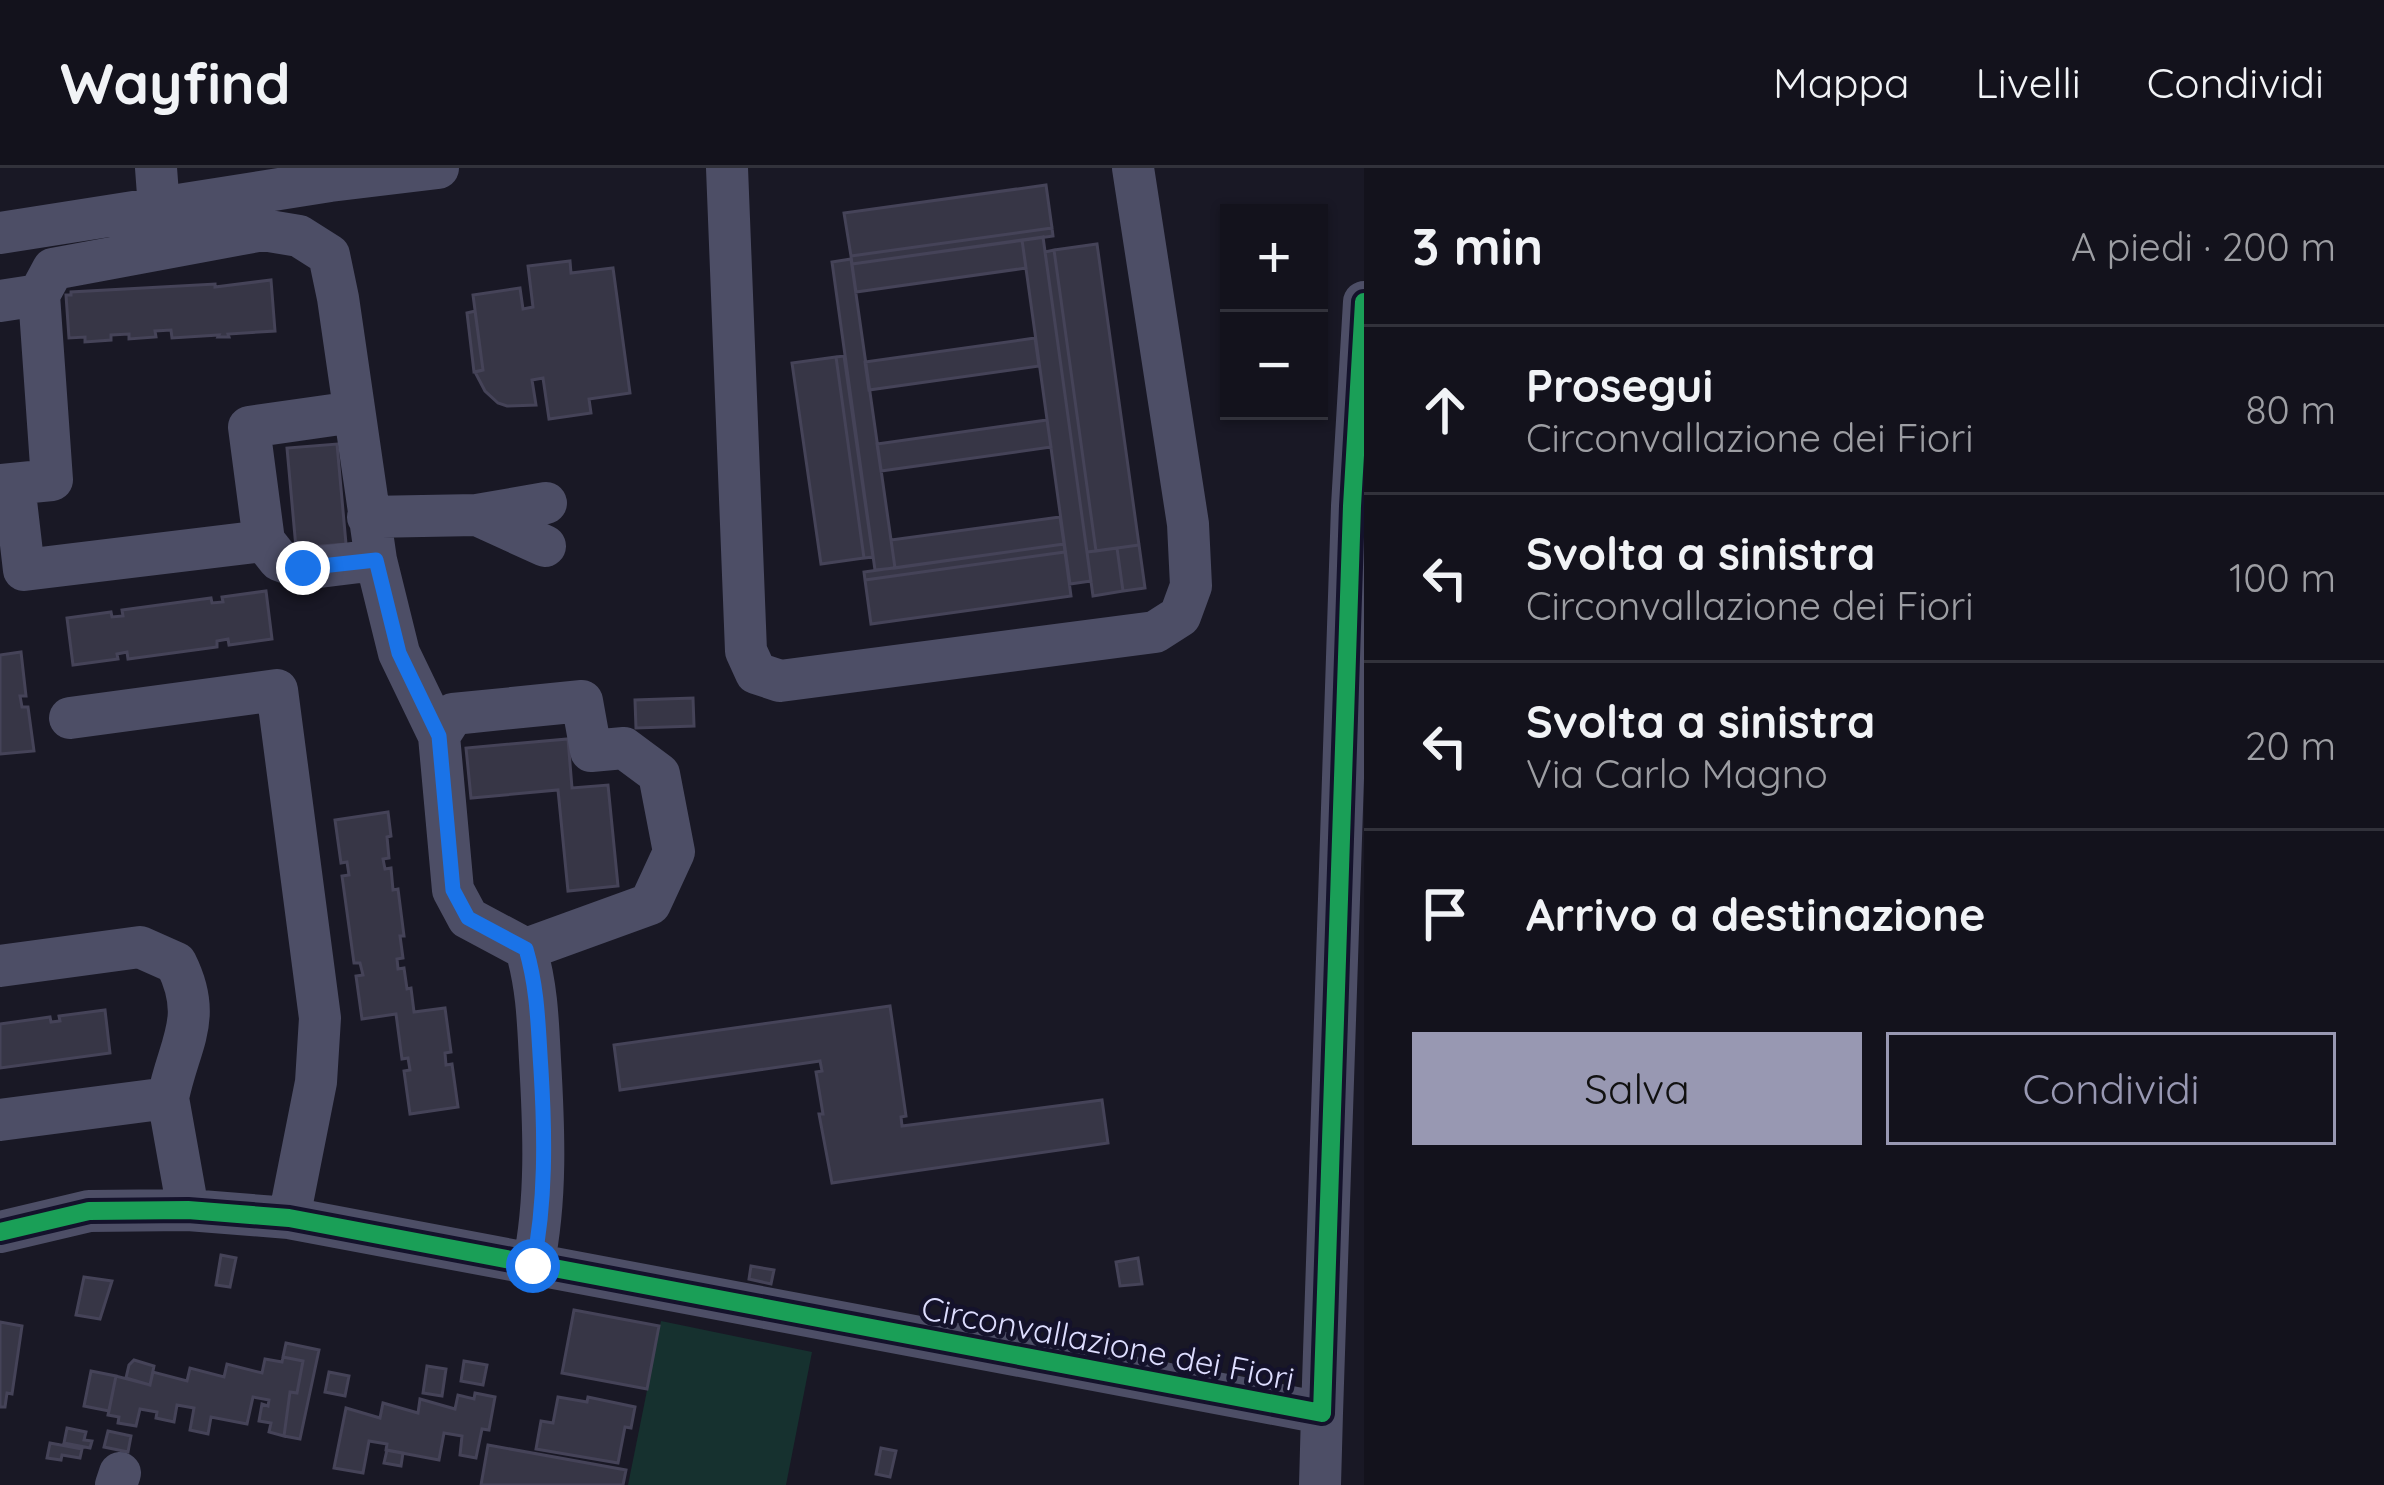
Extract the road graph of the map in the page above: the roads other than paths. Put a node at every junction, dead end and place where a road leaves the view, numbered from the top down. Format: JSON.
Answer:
{"nodes":[{"id":1,"x":439,"y":168,"type":"edge"},
{"id":2,"x":740,"y":168,"type":"edge"},
{"id":3,"x":1133,"y":168,"type":"edge"},
{"id":4,"x":727,"y":169,"type":"edge"},
{"id":5,"x":157,"y":188,"type":"edge"},
{"id":6,"x":225,"y":216,"type":"junction"},
{"id":7,"x":0,"y":233,"type":"edge"},
{"id":8,"x":20,"y":298,"type":"edge"},
{"id":9,"x":1364,"y":302,"type":"edge"},
{"id":10,"x":354,"y":412,"type":"junction"},
{"id":11,"x":7,"y":484,"type":"edge"},
{"id":12,"x":546,"y":503,"type":"dead end"},
{"id":13,"x":477,"y":515,"type":"junction"},
{"id":14,"x":368,"y":517,"type":"junction"},
{"id":15,"x":264,"y":541,"type":"junction"},
{"id":16,"x":545,"y":547,"type":"dead end"},
{"id":17,"x":376,"y":560,"type":"junction"},
{"id":18,"x":70,"y":718,"type":"dead end"},
{"id":19,"x":439,"y":736,"type":"junction"},
{"id":20,"x":526,"y":949,"type":"junction"},
{"id":21,"x":0,"y":966,"type":"edge"},
{"id":22,"x":168,"y":1098,"type":"junction"},
{"id":23,"x":0,"y":1120,"type":"edge"},
{"id":24,"x":1347,"y":1158,"type":"edge"},
{"id":25,"x":0,"y":1204,"type":"edge"},
{"id":26,"x":188,"y":1210,"type":"junction"},
{"id":27,"x":89,"y":1211,"type":"junction"},
{"id":28,"x":289,"y":1219,"type":"junction"},
{"id":29,"x":0,"y":1232,"type":"edge"},
{"id":30,"x":1346,"y":1260,"type":"edge"},
{"id":31,"x":533,"y":1266,"type":"junction"},
{"id":32,"x":1322,"y":1413,"type":"junction"},
{"id":33,"x":1320,"y":1485,"type":"edge"}],
"edges":[{"from":1,"to":6,"type":"street"},
{"from":2,"to":4,"type":"street"},
{"from":3,"to":4,"type":"street"},
{"from":5,"to":6,"type":"street"},
{"from":5,"to":7,"type":"street"},
{"from":6,"to":8,"type":"street"},
{"from":6,"to":10,"type":"street"},
{"from":8,"to":11,"type":"street"},
{"from":9,"to":24,"type":"street","name":"Circonvallazione dei Fiori"},
{"from":10,"to":14,"type":"street"},
{"from":10,"to":15,"type":"street"},
{"from":11,"to":15,"type":"street"},
{"from":12,"to":13,"type":"street"},
{"from":13,"to":14,"type":"street"},
{"from":13,"to":16,"type":"street"},
{"from":14,"to":17,"type":"street"},
{"from":15,"to":17,"type":"street"},
{"from":17,"to":19,"type":"street"},
{"from":18,"to":28,"type":"street"},
{"from":19,"to":20,"type":"street"},
{"from":19,"to":20,"type":"street"},
{"from":20,"to":31,"type":"street"},
{"from":21,"to":22,"type":"street"},
{"from":22,"to":23,"type":"street"},
{"from":22,"to":26,"type":"street"},
{"from":24,"to":30,"type":"street","name":"Circonvallazione dei Fiori"},
{"from":25,"to":27,"type":"street"},
{"from":26,"to":27,"type":"street","name":"Circonvallazione dei Fiori"},
{"from":26,"to":28,"type":"street","name":"Circonvallazione dei Fiori"},
{"from":27,"to":29,"type":"street","name":"Circonvallazione dei Fiori"},
{"from":28,"to":31,"type":"street","name":"Circonvallazione dei Fiori"},
{"from":30,"to":32,"type":"street","name":"Circonvallazione dei Fiori"},
{"from":31,"to":32,"type":"street","name":"Circonvallazione dei Fiori"},
{"from":32,"to":33,"type":"street"}]}
